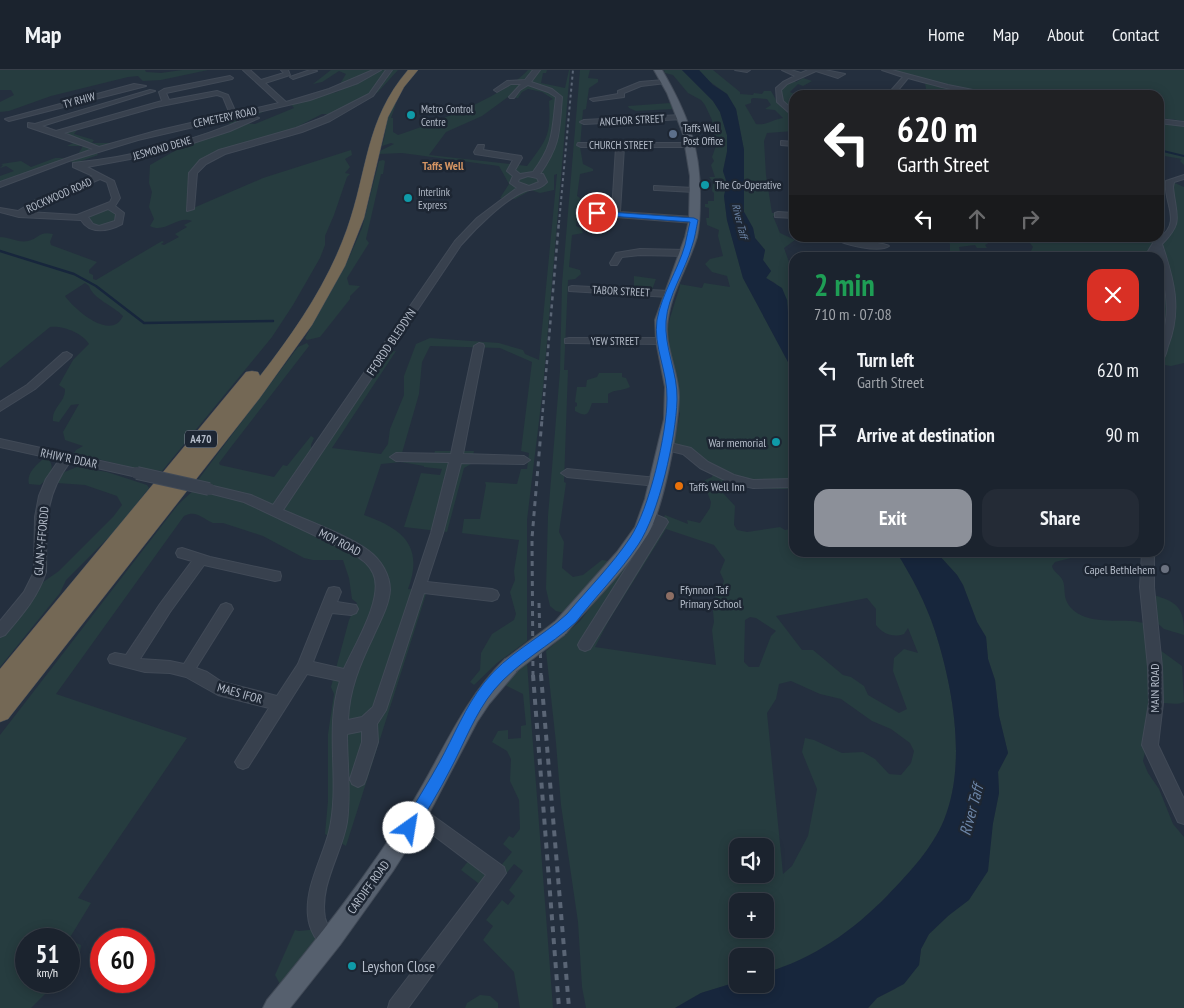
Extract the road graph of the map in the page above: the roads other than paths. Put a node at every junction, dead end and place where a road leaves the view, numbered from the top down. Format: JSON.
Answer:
{"nodes":[{"id":1,"x":246,"y":70,"type":"edge"},
{"id":2,"x":378,"y":70,"type":"edge"},
{"id":3,"x":389,"y":70,"type":"edge"},
{"id":4,"x":405,"y":70,"type":"edge"},
{"id":5,"x":413,"y":70,"type":"edge"},
{"id":6,"x":537,"y":70,"type":"edge"},
{"id":7,"x":658,"y":70,"type":"edge"},
{"id":8,"x":738,"y":70,"type":"edge"},
{"id":9,"x":747,"y":70,"type":"edge"},
{"id":10,"x":787,"y":70,"type":"edge"},
{"id":11,"x":813,"y":70,"type":"edge"},
{"id":12,"x":818,"y":70,"type":"edge"},
{"id":13,"x":885,"y":70,"type":"edge"},
{"id":14,"x":314,"y":71,"type":"edge"},
{"id":15,"x":290,"y":75,"type":"edge"},
{"id":16,"x":802,"y":76,"type":"junction"},
{"id":17,"x":841,"y":76,"type":"dead end"},
{"id":18,"x":906,"y":77,"type":"junction"},
{"id":19,"x":226,"y":80,"type":"dead end"},
{"id":20,"x":260,"y":82,"type":"junction"},
{"id":21,"x":664,"y":82,"type":"junction"},
{"id":22,"x":527,"y":84,"type":"junction"},
{"id":23,"x":143,"y":86,"type":"dead end"},
{"id":24,"x":497,"y":90,"type":"dead end"},
{"id":25,"x":894,"y":90,"type":"edge"},
{"id":26,"x":966,"y":90,"type":"edge"},
{"id":27,"x":149,"y":94,"type":"dead end"},
{"id":28,"x":512,"y":97,"type":"dead end"},
{"id":29,"x":593,"y":99,"type":"dead end"},
{"id":30,"x":166,"y":102,"type":"junction"},
{"id":31,"x":283,"y":103,"type":"junction"},
{"id":32,"x":268,"y":107,"type":"junction"},
{"id":33,"x":789,"y":110,"type":"edge"},
{"id":34,"x":234,"y":116,"type":"junction"},
{"id":35,"x":680,"y":117,"type":"junction"},
{"id":36,"x":584,"y":122,"type":"dead end"},
{"id":37,"x":1164,"y":122,"type":"edge"},
{"id":38,"x":1184,"y":124,"type":"edge"},
{"id":39,"x":35,"y":126,"type":"junction"},
{"id":40,"x":57,"y":134,"type":"junction"},
{"id":41,"x":784,"y":143,"type":"dead end"},
{"id":42,"x":789,"y":144,"type":"edge"},
{"id":43,"x":581,"y":145,"type":"dead end"},
{"id":44,"x":620,"y":145,"type":"junction"},
{"id":45,"x":691,"y":145,"type":"junction"},
{"id":46,"x":481,"y":147,"type":"dead end"},
{"id":47,"x":98,"y":150,"type":"junction"},
{"id":48,"x":362,"y":150,"type":"dead end"},
{"id":49,"x":69,"y":159,"type":"junction"},
{"id":50,"x":80,"y":167,"type":"junction"},
{"id":51,"x":358,"y":168,"type":"dead end"},
{"id":52,"x":536,"y":174,"type":"junction"},
{"id":53,"x":100,"y":176,"type":"junction"},
{"id":54,"x":518,"y":176,"type":"junction"},
{"id":55,"x":1184,"y":177,"type":"edge"},
{"id":56,"x":0,"y":185,"type":"edge"},
{"id":57,"x":523,"y":188,"type":"junction"},
{"id":58,"x":657,"y":188,"type":"dead end"},
{"id":59,"x":694,"y":190,"type":"junction"},
{"id":60,"x":109,"y":206,"type":"junction"},
{"id":61,"x":190,"y":209,"type":"dead end"},
{"id":62,"x":0,"y":210,"type":"edge"},
{"id":63,"x":579,"y":212,"type":"dead end"},
{"id":64,"x":19,"y":214,"type":"junction"},
{"id":65,"x":616,"y":214,"type":"junction"},
{"id":66,"x":778,"y":215,"type":"dead end"},
{"id":67,"x":789,"y":216,"type":"edge"},
{"id":68,"x":84,"y":217,"type":"junction"},
{"id":69,"x":694,"y":220,"type":"junction"},
{"id":70,"x":1164,"y":237,"type":"edge"},
{"id":71,"x":855,"y":242,"type":"edge"},
{"id":72,"x":864,"y":244,"type":"junction"},
{"id":73,"x":885,"y":246,"type":"dead end"},
{"id":74,"x":863,"y":252,"type":"edge"},
{"id":75,"x":686,"y":254,"type":"junction"},
{"id":76,"x":614,"y":263,"type":"dead end"},
{"id":77,"x":1164,"y":272,"type":"edge"},
{"id":78,"x":572,"y":289,"type":"dead end"},
{"id":79,"x":669,"y":294,"type":"junction"},
{"id":80,"x":569,"y":341,"type":"dead end"},
{"id":81,"x":662,"y":341,"type":"junction"},
{"id":82,"x":1164,"y":344,"type":"edge"},
{"id":83,"x":479,"y":346,"type":"dead end"},
{"id":84,"x":67,"y":355,"type":"dead end"},
{"id":85,"x":0,"y":408,"type":"edge"},
{"id":86,"x":0,"y":443,"type":"edge"},
{"id":87,"x":666,"y":446,"type":"junction"},
{"id":88,"x":396,"y":457,"type":"dead end"},
{"id":89,"x":67,"y":458,"type":"junction"},
{"id":90,"x":457,"y":460,"type":"junction"},
{"id":91,"x":524,"y":460,"type":"dead end"},
{"id":92,"x":137,"y":473,"type":"joint"},
{"id":93,"x":568,"y":473,"type":"dead end"},
{"id":94,"x":658,"y":482,"type":"junction"},
{"id":95,"x":789,"y":482,"type":"edge"},
{"id":96,"x":276,"y":511,"type":"junction"},
{"id":97,"x":647,"y":516,"type":"junction"},
{"id":98,"x":182,"y":554,"type":"dead end"},
{"id":99,"x":1148,"y":557,"type":"edge"},
{"id":100,"x":201,"y":559,"type":"junction"},
{"id":101,"x":275,"y":576,"type":"dead end"},
{"id":102,"x":420,"y":587,"type":"junction"},
{"id":103,"x":334,"y":592,"type":"dead end"},
{"id":104,"x":492,"y":595,"type":"dead end"},
{"id":105,"x":330,"y":607,"type":"junction"},
{"id":106,"x":226,"y":609,"type":"dead end"},
{"id":107,"x":351,"y":609,"type":"dead end"},
{"id":108,"x":3,"y":624,"type":"edge"},
{"id":109,"x":585,"y":645,"type":"dead end"},
{"id":110,"x":116,"y":659,"type":"dead end"},
{"id":111,"x":130,"y":662,"type":"junction"},
{"id":112,"x":304,"y":667,"type":"junction"},
{"id":113,"x":187,"y":671,"type":"junction"},
{"id":114,"x":349,"y":676,"type":"junction"},
{"id":115,"x":0,"y":685,"type":"edge"},
{"id":116,"x":280,"y":704,"type":"junction"},
{"id":117,"x":0,"y":712,"type":"edge"},
{"id":118,"x":369,"y":722,"type":"junction"},
{"id":119,"x":340,"y":728,"type":"junction"},
{"id":120,"x":243,"y":762,"type":"dead end"},
{"id":121,"x":358,"y":779,"type":"dead end"},
{"id":122,"x":418,"y":813,"type":"junction"},
{"id":123,"x":1184,"y":816,"type":"edge"},
{"id":124,"x":329,"y":941,"type":"junction"},
{"id":125,"x":399,"y":1007,"type":"edge"},
{"id":126,"x":275,"y":1008,"type":"edge"}],
"edges":[{"from":1,"to":20,"type":"street"},
{"from":2,"to":31,"type":"street","name":"CEMETERY ROAD"},
{"from":3,"to":61,"type":"street"},
{"from":4,"to":48,"type":"highway"},
{"from":5,"to":117,"type":"highway","number":"A470"},
{"from":6,"to":22,"type":"street"},
{"from":7,"to":21,"type":"main road","name":"CARDIFF ROAD"},
{"from":8,"to":9,"type":"street"},
{"from":10,"to":16,"type":"street"},
{"from":11,"to":16,"type":"street"},
{"from":12,"to":17,"type":"street"},
{"from":13,"to":18,"type":"street"},
{"from":14,"to":15,"type":"street"},
{"from":15,"to":20,"type":"street"},
{"from":16,"to":33,"type":"street"},
{"from":18,"to":25,"type":"street"},
{"from":18,"to":26,"type":"street"},
{"from":19,"to":30,"type":"street"},
{"from":20,"to":31,"type":"street"},
{"from":21,"to":29,"type":"street"},
{"from":21,"to":35,"type":"main road","name":"CARDIFF ROAD"},
{"from":22,"to":24,"type":"street"},
{"from":22,"to":28,"type":"street"},
{"from":22,"to":52,"type":"street"},
{"from":23,"to":39,"type":"street","name":"TY RHIW"},
{"from":27,"to":39,"type":"street","name":"TY RHIW"},
{"from":30,"to":34,"type":"street","name":"TY RHIW"},
{"from":30,"to":40,"type":"street","name":"TY RHIW"},
{"from":31,"to":32,"type":"street","name":"CEMETERY ROAD"},
{"from":32,"to":34,"type":"street","name":"CEMETERY ROAD"},
{"from":32,"to":50,"type":"street","name":"JESMOND DENE"},
{"from":34,"to":47,"type":"street","name":"CEMETERY ROAD"},
{"from":35,"to":36,"type":"street","name":"ANCHOR STREET"},
{"from":35,"to":45,"type":"main road","name":"CARDIFF ROAD"},
{"from":37,"to":38,"type":"street"},
{"from":39,"to":40,"type":"street","name":"TY RHIW"},
{"from":40,"to":47,"type":"street","name":"TY RHIW"},
{"from":41,"to":42,"type":"street"},
{"from":43,"to":44,"type":"street","name":"CHURCH STREET"},
{"from":44,"to":45,"type":"street","name":"CHURCH STREET"},
{"from":44,"to":65,"type":"street"},
{"from":45,"to":59,"type":"main road","name":"CARDIFF ROAD"},
{"from":46,"to":54,"type":"street"},
{"from":47,"to":49,"type":"street","name":"CEMETERY ROAD"},
{"from":49,"to":50,"type":"street"},
{"from":49,"to":56,"type":"street","name":"CEMETERY ROAD"},
{"from":50,"to":53,"type":"street"},
{"from":51,"to":115,"type":"highway","number":"A470"},
{"from":52,"to":54,"type":"street"},
{"from":52,"to":57,"type":"street","name":"FFORDD BLEDDYN"},
{"from":53,"to":60,"type":"street"},
{"from":53,"to":64,"type":"street","name":"ROCKWOOD ROAD"},
{"from":54,"to":57,"type":"street"},
{"from":55,"to":70,"type":"street"},
{"from":57,"to":96,"type":"street","name":"FFORDD BLEDDYN"},
{"from":58,"to":59,"type":"street"},
{"from":59,"to":69,"type":"main road","name":"CARDIFF ROAD"},
{"from":60,"to":68,"type":"street"},
{"from":60,"to":68,"type":"street"},
{"from":62,"to":64,"type":"street"},
{"from":63,"to":65,"type":"street"},
{"from":64,"to":68,"type":"street"},
{"from":65,"to":69,"type":"street"},
{"from":66,"to":67,"type":"street"},
{"from":69,"to":75,"type":"main road","name":"CARDIFF ROAD"},
{"from":71,"to":72,"type":"street"},
{"from":72,"to":73,"type":"street"},
{"from":72,"to":74,"type":"street"},
{"from":75,"to":76,"type":"street"},
{"from":75,"to":79,"type":"main road","name":"CARDIFF ROAD"},
{"from":77,"to":82,"type":"street"},
{"from":78,"to":79,"type":"street","name":"TABOR STREET"},
{"from":79,"to":81,"type":"main road","name":"CARDIFF ROAD"},
{"from":80,"to":81,"type":"street","name":"YEW STREET"},
{"from":81,"to":87,"type":"main road","name":"CARDIFF ROAD"},
{"from":83,"to":90,"type":"street"},
{"from":84,"to":85,"type":"street"},
{"from":86,"to":89,"type":"street","name":"RHIW'R DDAR"},
{"from":87,"to":94,"type":"main road","name":"CARDIFF ROAD"},
{"from":87,"to":95,"type":"street"},
{"from":88,"to":90,"type":"street"},
{"from":89,"to":92,"type":"street","name":"RHIW'R DDAR"},
{"from":89,"to":108,"type":"street","name":"GLAN-Y-FFORDD"},
{"from":90,"to":91,"type":"street"},
{"from":90,"to":102,"type":"street"},
{"from":92,"to":96,"type":"street","name":"MOY ROAD","bridge":true},
{"from":93,"to":94,"type":"street"},
{"from":94,"to":97,"type":"main road","name":"CARDIFF ROAD"},
{"from":96,"to":114,"type":"street","name":"MOY ROAD"},
{"from":97,"to":109,"type":"street"},
{"from":97,"to":122,"type":"main road","name":"CARDIFF ROAD","bridge":true},
{"from":98,"to":100,"type":"street"},
{"from":99,"to":123,"type":"street","name":"MAIN ROAD"},
{"from":100,"to":101,"type":"street"},
{"from":100,"to":111,"type":"street"},
{"from":102,"to":104,"type":"street"},
{"from":102,"to":118,"type":"street"},
{"from":103,"to":105,"type":"street"},
{"from":105,"to":107,"type":"street"},
{"from":105,"to":112,"type":"street"},
{"from":106,"to":113,"type":"street"},
{"from":110,"to":111,"type":"street","name":"MAES IFOR"},
{"from":111,"to":113,"type":"street","name":"MAES IFOR"},
{"from":112,"to":114,"type":"street"},
{"from":112,"to":116,"type":"street"},
{"from":113,"to":116,"type":"street","name":"MAES IFOR"},
{"from":114,"to":119,"type":"street","name":"MOY ROAD"},
{"from":116,"to":120,"type":"street"},
{"from":118,"to":119,"type":"street"},
{"from":118,"to":121,"type":"street"},
{"from":119,"to":124,"type":"street","name":"MOY ROAD"},
{"from":122,"to":124,"type":"main road","name":"CARDIFF ROAD"},
{"from":122,"to":125,"type":"street"},
{"from":124,"to":126,"type":"main road","name":"CARDIFF ROAD"}]}
